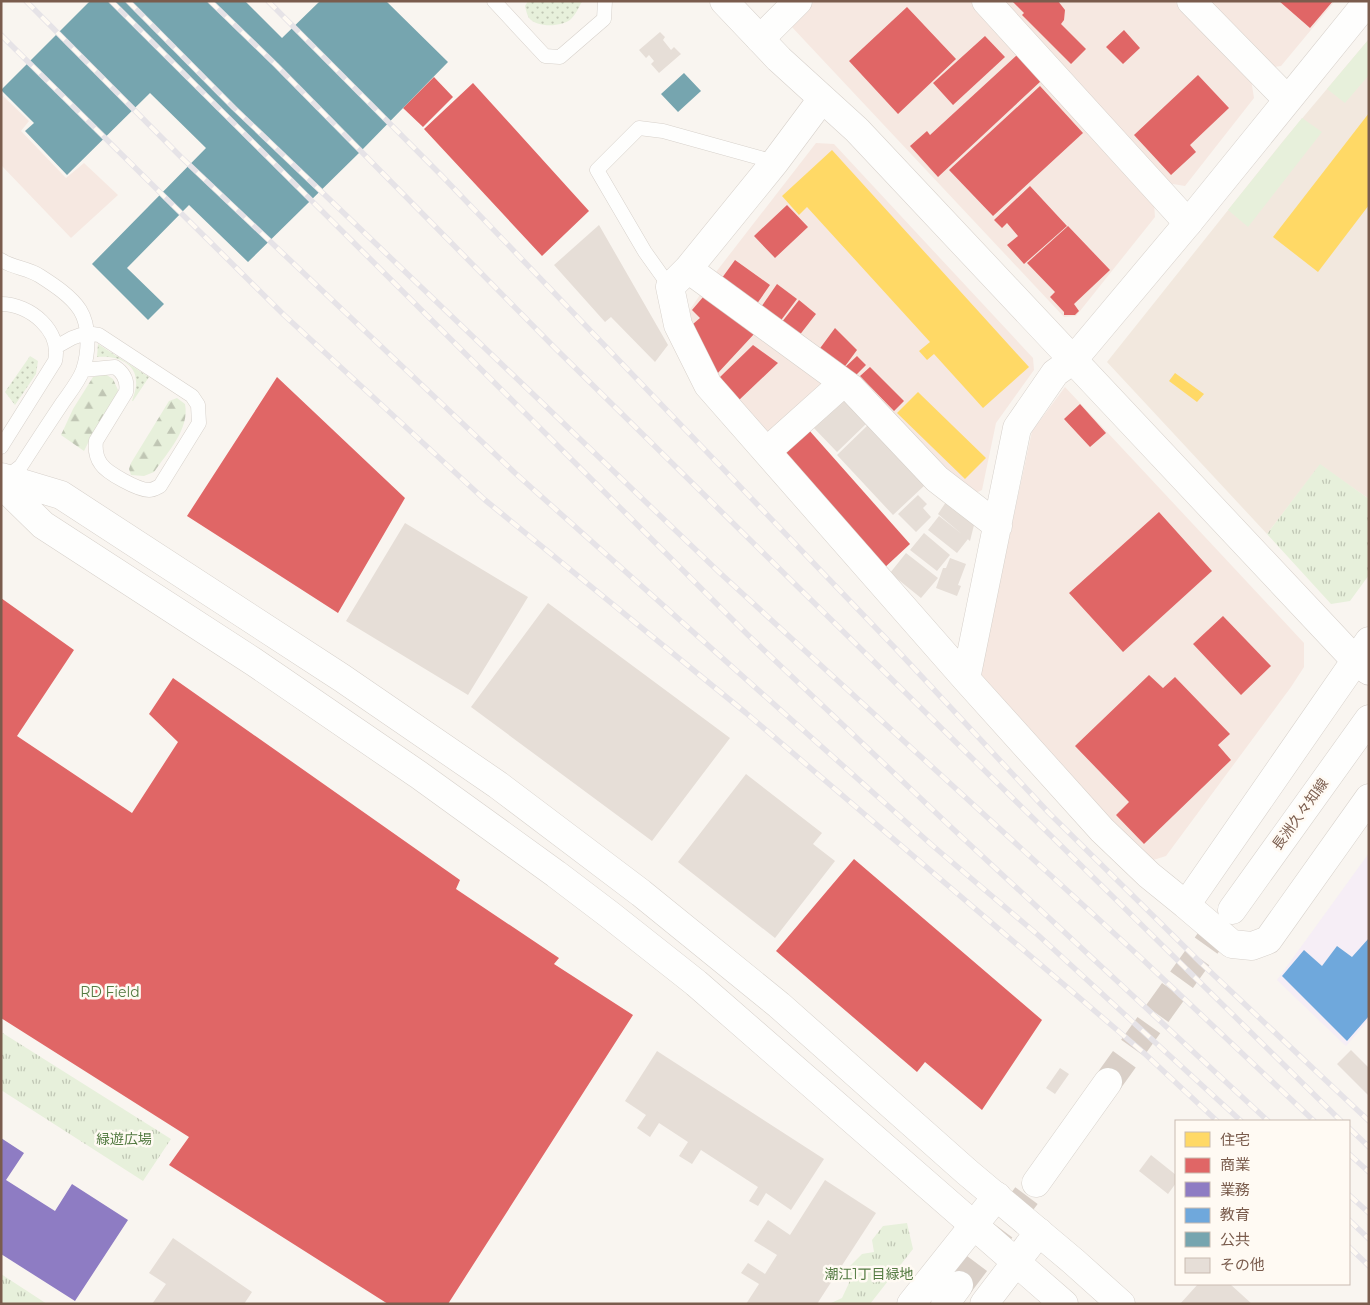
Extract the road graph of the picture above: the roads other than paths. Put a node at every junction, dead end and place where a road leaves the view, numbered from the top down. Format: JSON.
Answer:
{"nodes":[{"id":1,"x":494,"y":1,"type":"edge"},
{"id":2,"x":605,"y":1,"type":"edge"},
{"id":3,"x":724,"y":1,"type":"edge"},
{"id":4,"x":798,"y":1,"type":"edge"},
{"id":5,"x":986,"y":1,"type":"edge"},
{"id":6,"x":1191,"y":1,"type":"edge"},
{"id":7,"x":1368,"y":1,"type":"edge"},
{"id":8,"x":760,"y":39,"type":"junction"},
{"id":9,"x":822,"y":99,"type":"junction"},
{"id":10,"x":1287,"y":99,"type":"junction"},
{"id":11,"x":775,"y":162,"type":"junction"},
{"id":12,"x":1188,"y":223,"type":"junction"},
{"id":13,"x":1,"y":260,"type":"edge"},
{"id":14,"x":679,"y":278,"type":"junction"},
{"id":15,"x":1,"y":304,"type":"edge"},
{"id":16,"x":86,"y":332,"type":"junction"},
{"id":17,"x":56,"y":347,"type":"junction"},
{"id":18,"x":1073,"y":360,"type":"junction"},
{"id":19,"x":83,"y":370,"type":"junction"},
{"id":20,"x":843,"y":384,"type":"junction"},
{"id":21,"x":1,"y":447,"type":"edge"},
{"id":22,"x":767,"y":451,"type":"junction"},
{"id":23,"x":1,"y":475,"type":"edge"},
{"id":24,"x":1,"y":484,"type":"edge"},
{"id":25,"x":998,"y":526,"type":"junction"},
{"id":26,"x":1364,"y":658,"type":"edge"},
{"id":27,"x":966,"y":679,"type":"junction"},
{"id":28,"x":1369,"y":719,"type":"edge"},
{"id":29,"x":1369,"y":798,"type":"edge"},
{"id":30,"x":1186,"y":905,"type":"junction"},
{"id":31,"x":1232,"y":910,"type":"tunnel mouth"},
{"id":32,"x":1108,"y":1082,"type":"tunnel mouth"},
{"id":33,"x":1036,"y":1183,"type":"tunnel mouth"},
{"id":34,"x":997,"y":1196,"type":"junction"},
{"id":35,"x":974,"y":1224,"type":"junction"},
{"id":36,"x":1039,"y":1232,"type":"junction"},
{"id":37,"x":1016,"y":1261,"type":"junction"},
{"id":38,"x":911,"y":1304,"type":"edge"},
{"id":39,"x":984,"y":1304,"type":"edge"},
{"id":40,"x":1064,"y":1304,"type":"edge"},
{"id":41,"x":1121,"y":1304,"type":"edge"}],
"edges":[{"from":1,"to":2,"type":"lane"},
{"from":3,"to":8,"type":"street"},
{"from":4,"to":8,"type":"street"},
{"from":5,"to":12,"type":"street"},
{"from":6,"to":10,"type":"street"},
{"from":7,"to":10,"type":"street"},
{"from":8,"to":9,"type":"street"},
{"from":9,"to":11,"type":"street"},
{"from":9,"to":18,"type":"street"},
{"from":10,"to":12,"type":"street"},
{"from":11,"to":14,"type":"street"},
{"from":11,"to":14,"type":"lane"},
{"from":12,"to":18,"type":"street"},
{"from":13,"to":16,"type":"lane"},
{"from":14,"to":20,"type":"street"},
{"from":14,"to":22,"type":"street"},
{"from":15,"to":17,"type":"lane"},
{"from":16,"to":17,"type":"lane"},
{"from":16,"to":19,"type":"lane"},
{"from":16,"to":19,"type":"lane"},
{"from":17,"to":21,"type":"lane"},
{"from":18,"to":25,"type":"street"},
{"from":18,"to":26,"type":"street"},
{"from":19,"to":23,"type":"lane"},
{"from":20,"to":22,"type":"street"},
{"from":20,"to":25,"type":"street"},
{"from":22,"to":27,"type":"street"},
{"from":23,"to":34,"type":"street"},
{"from":24,"to":35,"type":"street"},
{"from":25,"to":27,"type":"street"},
{"from":26,"to":30,"type":"street"},
{"from":27,"to":30,"type":"street"},
{"from":28,"to":31,"type":"street","name":"長洲久々知線"},
{"from":29,"to":30,"type":"street"},
{"from":32,"to":33,"type":"street"},
{"from":34,"to":35,"type":"street"},
{"from":34,"to":36,"type":"street"},
{"from":35,"to":37,"type":"street"},
{"from":35,"to":38,"type":"street"},
{"from":36,"to":37,"type":"street"},
{"from":36,"to":41,"type":"street"},
{"from":37,"to":39,"type":"street"},
{"from":37,"to":40,"type":"street"}]}
